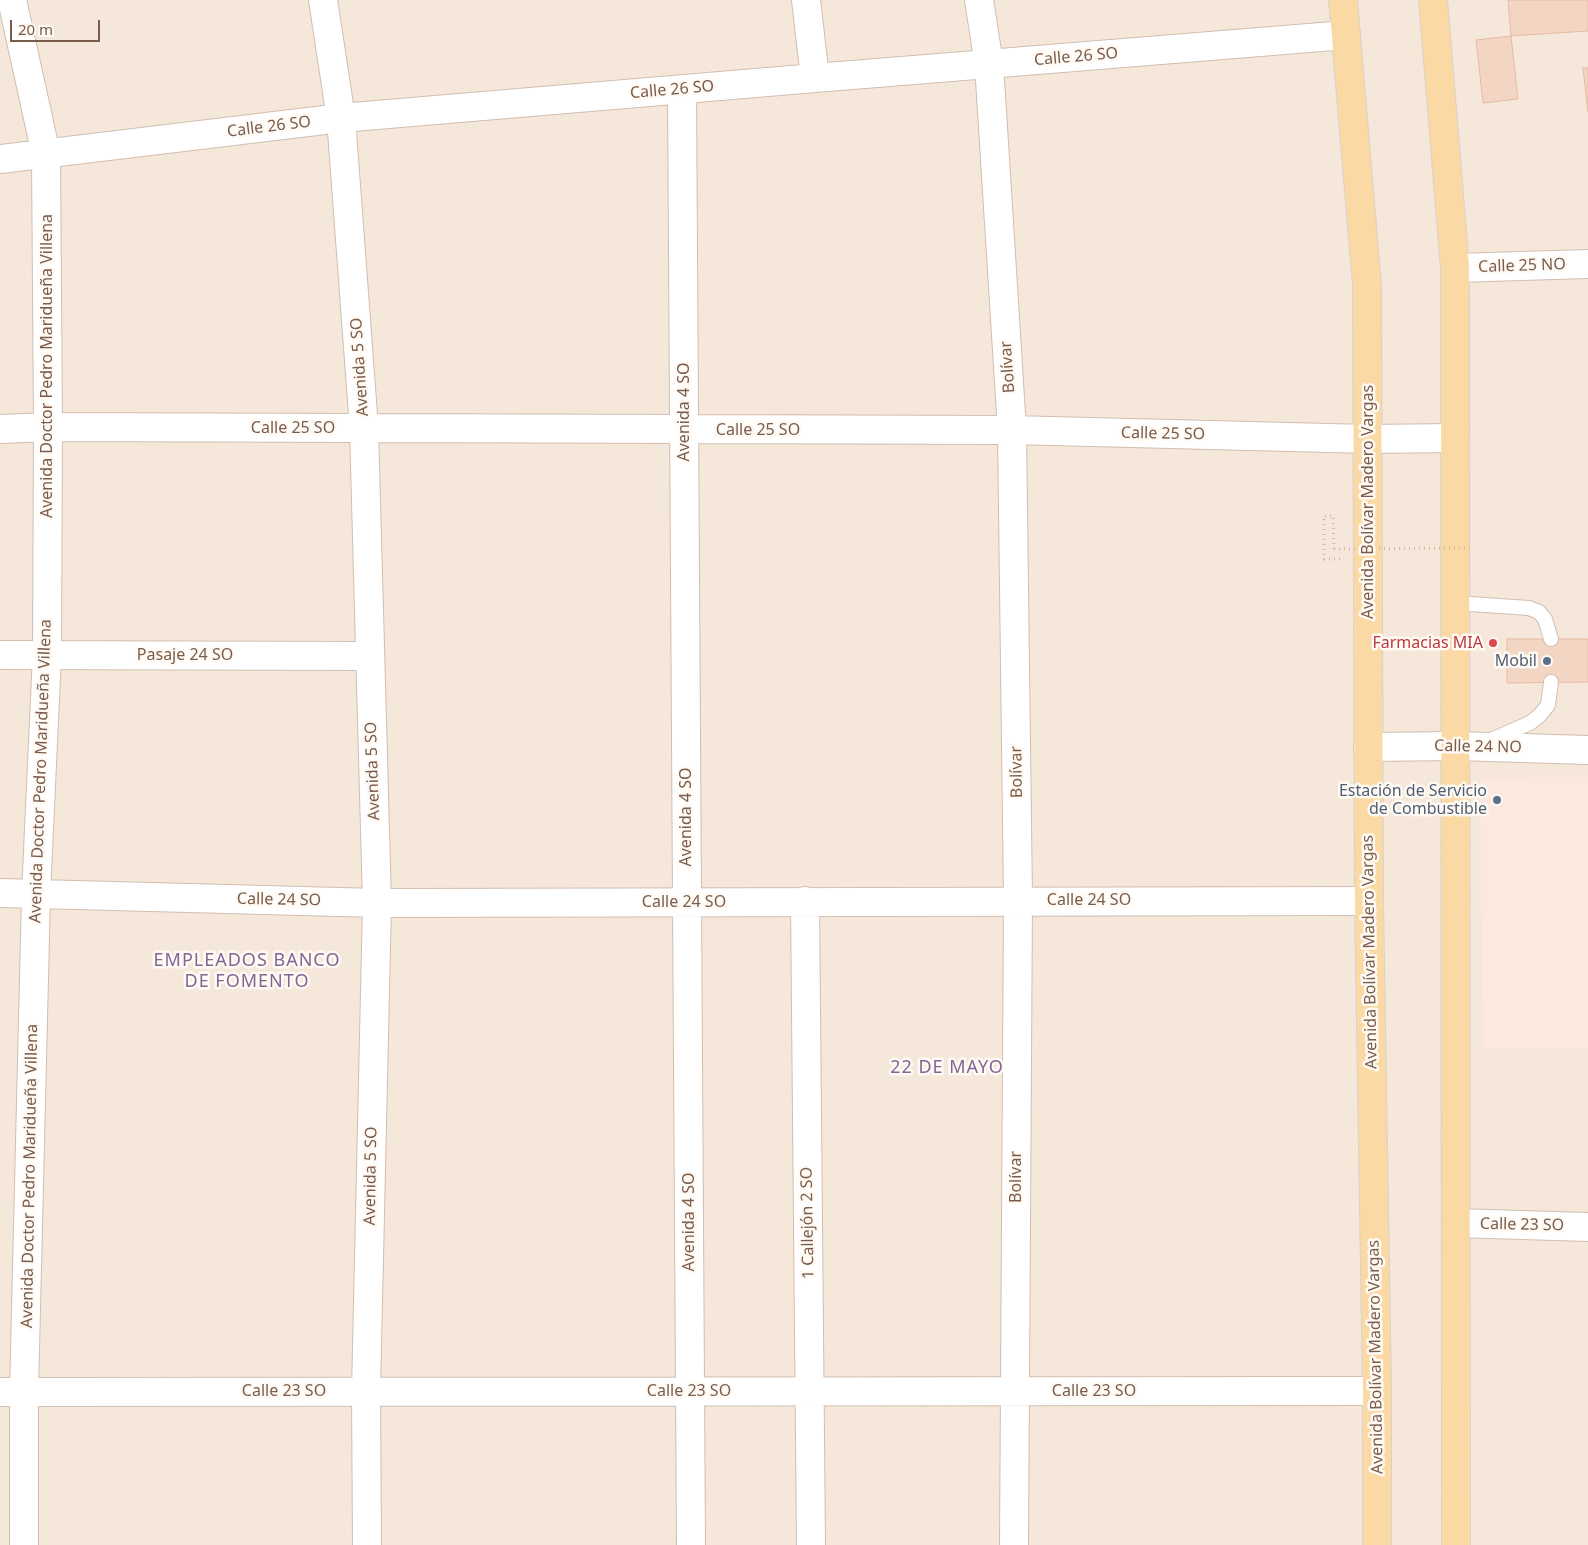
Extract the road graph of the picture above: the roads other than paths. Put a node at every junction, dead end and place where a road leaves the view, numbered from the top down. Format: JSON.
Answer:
{"nodes":[{"id":1,"x":12,"y":0,"type":"edge"},
{"id":2,"x":323,"y":0,"type":"edge"},
{"id":3,"x":806,"y":0,"type":"edge"},
{"id":4,"x":979,"y":0,"type":"edge"},
{"id":5,"x":1343,"y":0,"type":"edge"},
{"id":6,"x":1433,"y":0,"type":"edge"},
{"id":7,"x":1346,"y":34,"type":"junction"},
{"id":8,"x":988,"y":64,"type":"junction"},
{"id":9,"x":815,"y":78,"type":"junction"},
{"id":10,"x":682,"y":89,"type":"junction"},
{"id":11,"x":341,"y":118,"type":"junction"},
{"id":12,"x":46,"y":154,"type":"junction"},
{"id":13,"x":0,"y":159,"type":"edge"},
{"id":14,"x":1588,"y":264,"type":"edge"},
{"id":15,"x":1455,"y":268,"type":"junction"},
{"id":16,"x":48,"y":427,"type":"junction"},
{"id":17,"x":364,"y":428,"type":"junction"},
{"id":18,"x":0,"y":429,"type":"edge"},
{"id":19,"x":684,"y":430,"type":"junction"},
{"id":20,"x":1012,"y":430,"type":"junction"},
{"id":21,"x":1368,"y":438,"type":"junction"},
{"id":22,"x":1455,"y":438,"type":"junction"},
{"id":23,"x":1456,"y":603,"type":"junction"},
{"id":24,"x":1551,"y":639,"type":"dead end"},
{"id":25,"x":0,"y":655,"type":"edge"},
{"id":26,"x":47,"y":655,"type":"junction"},
{"id":27,"x":370,"y":656,"type":"junction"},
{"id":28,"x":1551,"y":682,"type":"dead end"},
{"id":29,"x":1465,"y":746,"type":"junction"},
{"id":30,"x":1368,"y":747,"type":"junction"},
{"id":31,"x":1588,"y":750,"type":"edge"},
{"id":32,"x":0,"y":893,"type":"edge"},
{"id":33,"x":36,"y":895,"type":"junction"},
{"id":34,"x":1018,"y":900,"type":"junction"},
{"id":35,"x":805,"y":901,"type":"junction"},
{"id":36,"x":1369,"y":901,"type":"junction"},
{"id":37,"x":377,"y":902,"type":"junction"},
{"id":38,"x":687,"y":902,"type":"junction"},
{"id":39,"x":1456,"y":1223,"type":"junction"},
{"id":40,"x":1588,"y":1227,"type":"edge"},
{"id":41,"x":366,"y":1391,"type":"junction"},
{"id":42,"x":690,"y":1391,"type":"junction"},
{"id":43,"x":810,"y":1391,"type":"junction"},
{"id":44,"x":1015,"y":1391,"type":"junction"},
{"id":45,"x":1377,"y":1391,"type":"junction"},
{"id":46,"x":12,"y":1392,"type":"edge"},
{"id":47,"x":24,"y":1545,"type":"edge"},
{"id":48,"x":367,"y":1545,"type":"edge"},
{"id":49,"x":691,"y":1545,"type":"edge"},
{"id":50,"x":811,"y":1545,"type":"edge"},
{"id":51,"x":1014,"y":1545,"type":"edge"},
{"id":52,"x":1377,"y":1545,"type":"edge"},
{"id":53,"x":1456,"y":1545,"type":"edge"}],
"edges":[{"from":1,"to":12,"type":"street","name":"Avenida Doctor Pedro Maridueña Villena"},
{"from":2,"to":11,"type":"street","name":"Avenida 5 SO"},
{"from":3,"to":9,"type":"street"},
{"from":4,"to":8,"type":"street","name":"Bolívar"},
{"from":5,"to":7,"type":"main road","name":"Avenida Bolívar Madero Vargas"},
{"from":6,"to":15,"type":"main road"},
{"from":7,"to":8,"type":"street","name":"Calle 26 SO"},
{"from":7,"to":21,"type":"main road","name":"Avenida Bolívar Madero Vargas"},
{"from":8,"to":9,"type":"street","name":"Calle 26 SO"},
{"from":8,"to":20,"type":"street","name":"Bolívar"},
{"from":9,"to":10,"type":"street","name":"Calle 26 SO"},
{"from":10,"to":11,"type":"street","name":"Calle 26 SO"},
{"from":10,"to":19,"type":"street","name":"Avenida 4 SO"},
{"from":11,"to":12,"type":"street","name":"Calle 26 SO"},
{"from":11,"to":17,"type":"street","name":"Avenida 5 SO"},
{"from":12,"to":13,"type":"street","name":"Calle 26 SO"},
{"from":12,"to":16,"type":"street","name":"Avenida Doctor Pedro Maridueña Villena"},
{"from":14,"to":15,"type":"street","name":"Calle 25 NO"},
{"from":15,"to":22,"type":"main road"},
{"from":16,"to":17,"type":"street","name":"Calle 25 SO"},
{"from":16,"to":18,"type":"street","name":"Calle 25 SO"},
{"from":16,"to":26,"type":"street","name":"Avenida Doctor Pedro Maridueña Villena"},
{"from":17,"to":19,"type":"street","name":"Calle 25 SO"},
{"from":17,"to":27,"type":"street","name":"Avenida 5 SO"},
{"from":19,"to":20,"type":"street","name":"Calle 25 SO"},
{"from":19,"to":38,"type":"street","name":"Avenida 4 SO"},
{"from":20,"to":21,"type":"street","name":"Calle 25 SO"},
{"from":20,"to":34,"type":"street","name":"Bolívar"},
{"from":21,"to":22,"type":"street","name":"Calle 25 SO"},
{"from":21,"to":30,"type":"main road","name":"Avenida Bolívar Madero Vargas"},
{"from":22,"to":23,"type":"main road"},
{"from":23,"to":24,"type":"lane"},
{"from":23,"to":29,"type":"main road"},
{"from":25,"to":26,"type":"street","name":"Pasaje 24 SO"},
{"from":26,"to":27,"type":"street","name":"Pasaje 24 SO"},
{"from":26,"to":33,"type":"street","name":"Avenida Doctor Pedro Maridueña Villena"},
{"from":27,"to":37,"type":"street","name":"Avenida 5 SO"},
{"from":28,"to":29,"type":"lane"},
{"from":29,"to":30,"type":"street","name":"Calle 24 NO"},
{"from":29,"to":31,"type":"street","name":"Calle 24 NO"},
{"from":29,"to":39,"type":"main road"},
{"from":30,"to":36,"type":"main road","name":"Avenida Bolívar Madero Vargas"},
{"from":32,"to":33,"type":"street","name":"Calle 24 SO"},
{"from":33,"to":37,"type":"street","name":"Calle 24 SO"},
{"from":33,"to":46,"type":"street","name":"Avenida Doctor Pedro Maridueña Villena"},
{"from":34,"to":35,"type":"street","name":"Calle 24 SO"},
{"from":34,"to":36,"type":"street","name":"Calle 24 SO"},
{"from":34,"to":44,"type":"street","name":"Bolívar"},
{"from":35,"to":38,"type":"street","name":"Calle 24 SO"},
{"from":35,"to":43,"type":"street","name":"1 Callejón 2 SO"},
{"from":36,"to":45,"type":"main road","name":"Avenida Bolívar Madero Vargas"},
{"from":37,"to":38,"type":"street","name":"Calle 24 SO"},
{"from":37,"to":41,"type":"street","name":"Avenida 5 SO"},
{"from":38,"to":42,"type":"street","name":"Avenida 4 SO"},
{"from":39,"to":40,"type":"street","name":"Calle 23 SO"},
{"from":39,"to":53,"type":"main road"},
{"from":41,"to":42,"type":"street","name":"Calle 23 SO"},
{"from":41,"to":46,"type":"street","name":"Calle 23 SO"},
{"from":41,"to":48,"type":"street","name":"Avenida 5 SO"},
{"from":42,"to":43,"type":"street","name":"Calle 23 SO"},
{"from":42,"to":49,"type":"street","name":"Avenida 4 SO"},
{"from":43,"to":44,"type":"street","name":"Calle 23 SO"},
{"from":43,"to":50,"type":"street","name":"1 Callejón 2 SO"},
{"from":44,"to":45,"type":"street","name":"Calle 23 SO"},
{"from":44,"to":51,"type":"street","name":"Bolívar"},
{"from":45,"to":52,"type":"main road","name":"Avenida Bolívar Madero Vargas"},
{"from":46,"to":47,"type":"street","name":"Avenida Doctor Pedro Maridueña Villena"}]}
